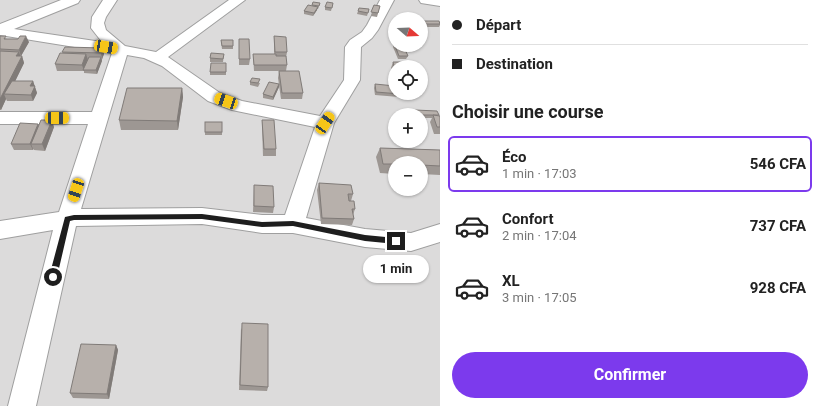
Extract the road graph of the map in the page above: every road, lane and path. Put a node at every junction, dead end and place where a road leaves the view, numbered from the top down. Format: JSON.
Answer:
{"nodes":[{"id":1,"x":73,"y":0,"type":"edge"},
{"id":2,"x":110,"y":0,"type":"edge"},
{"id":3,"x":238,"y":0,"type":"edge"},
{"id":4,"x":386,"y":0,"type":"edge"},
{"id":5,"x":426,"y":0,"type":"edge"},
{"id":6,"x":440,"y":2,"type":"edge"},
{"id":7,"x":0,"y":30,"type":"edge"},
{"id":8,"x":121,"y":50,"type":"junction"},
{"id":9,"x":157,"y":58,"type":"junction"},
{"id":10,"x":0,"y":118,"type":"edge"},
{"id":11,"x":99,"y":118,"type":"junction"},
{"id":12,"x":325,"y":123,"type":"junction"},
{"id":13,"x":67,"y":219,"type":"junction"},
{"id":14,"x":293,"y":224,"type":"junction"},
{"id":15,"x":0,"y":230,"type":"edge"},
{"id":16,"x":440,"y":233,"type":"edge"},
{"id":17,"x":22,"y":406,"type":"edge"}],
"edges":[{"from":1,"to":7,"type":"street"},
{"from":2,"to":8,"type":"street"},
{"from":3,"to":9,"type":"street"},
{"from":4,"to":12,"type":"street"},
{"from":5,"to":6,"type":"street"},
{"from":7,"to":8,"type":"street"},
{"from":8,"to":9,"type":"street"},
{"from":8,"to":11,"type":"street"},
{"from":9,"to":12,"type":"street"},
{"from":10,"to":11,"type":"street"},
{"from":11,"to":13,"type":"street"},
{"from":12,"to":14,"type":"street"},
{"from":13,"to":14,"type":"street"},
{"from":13,"to":15,"type":"street"},
{"from":13,"to":17,"type":"street"},
{"from":14,"to":16,"type":"street"}]}
